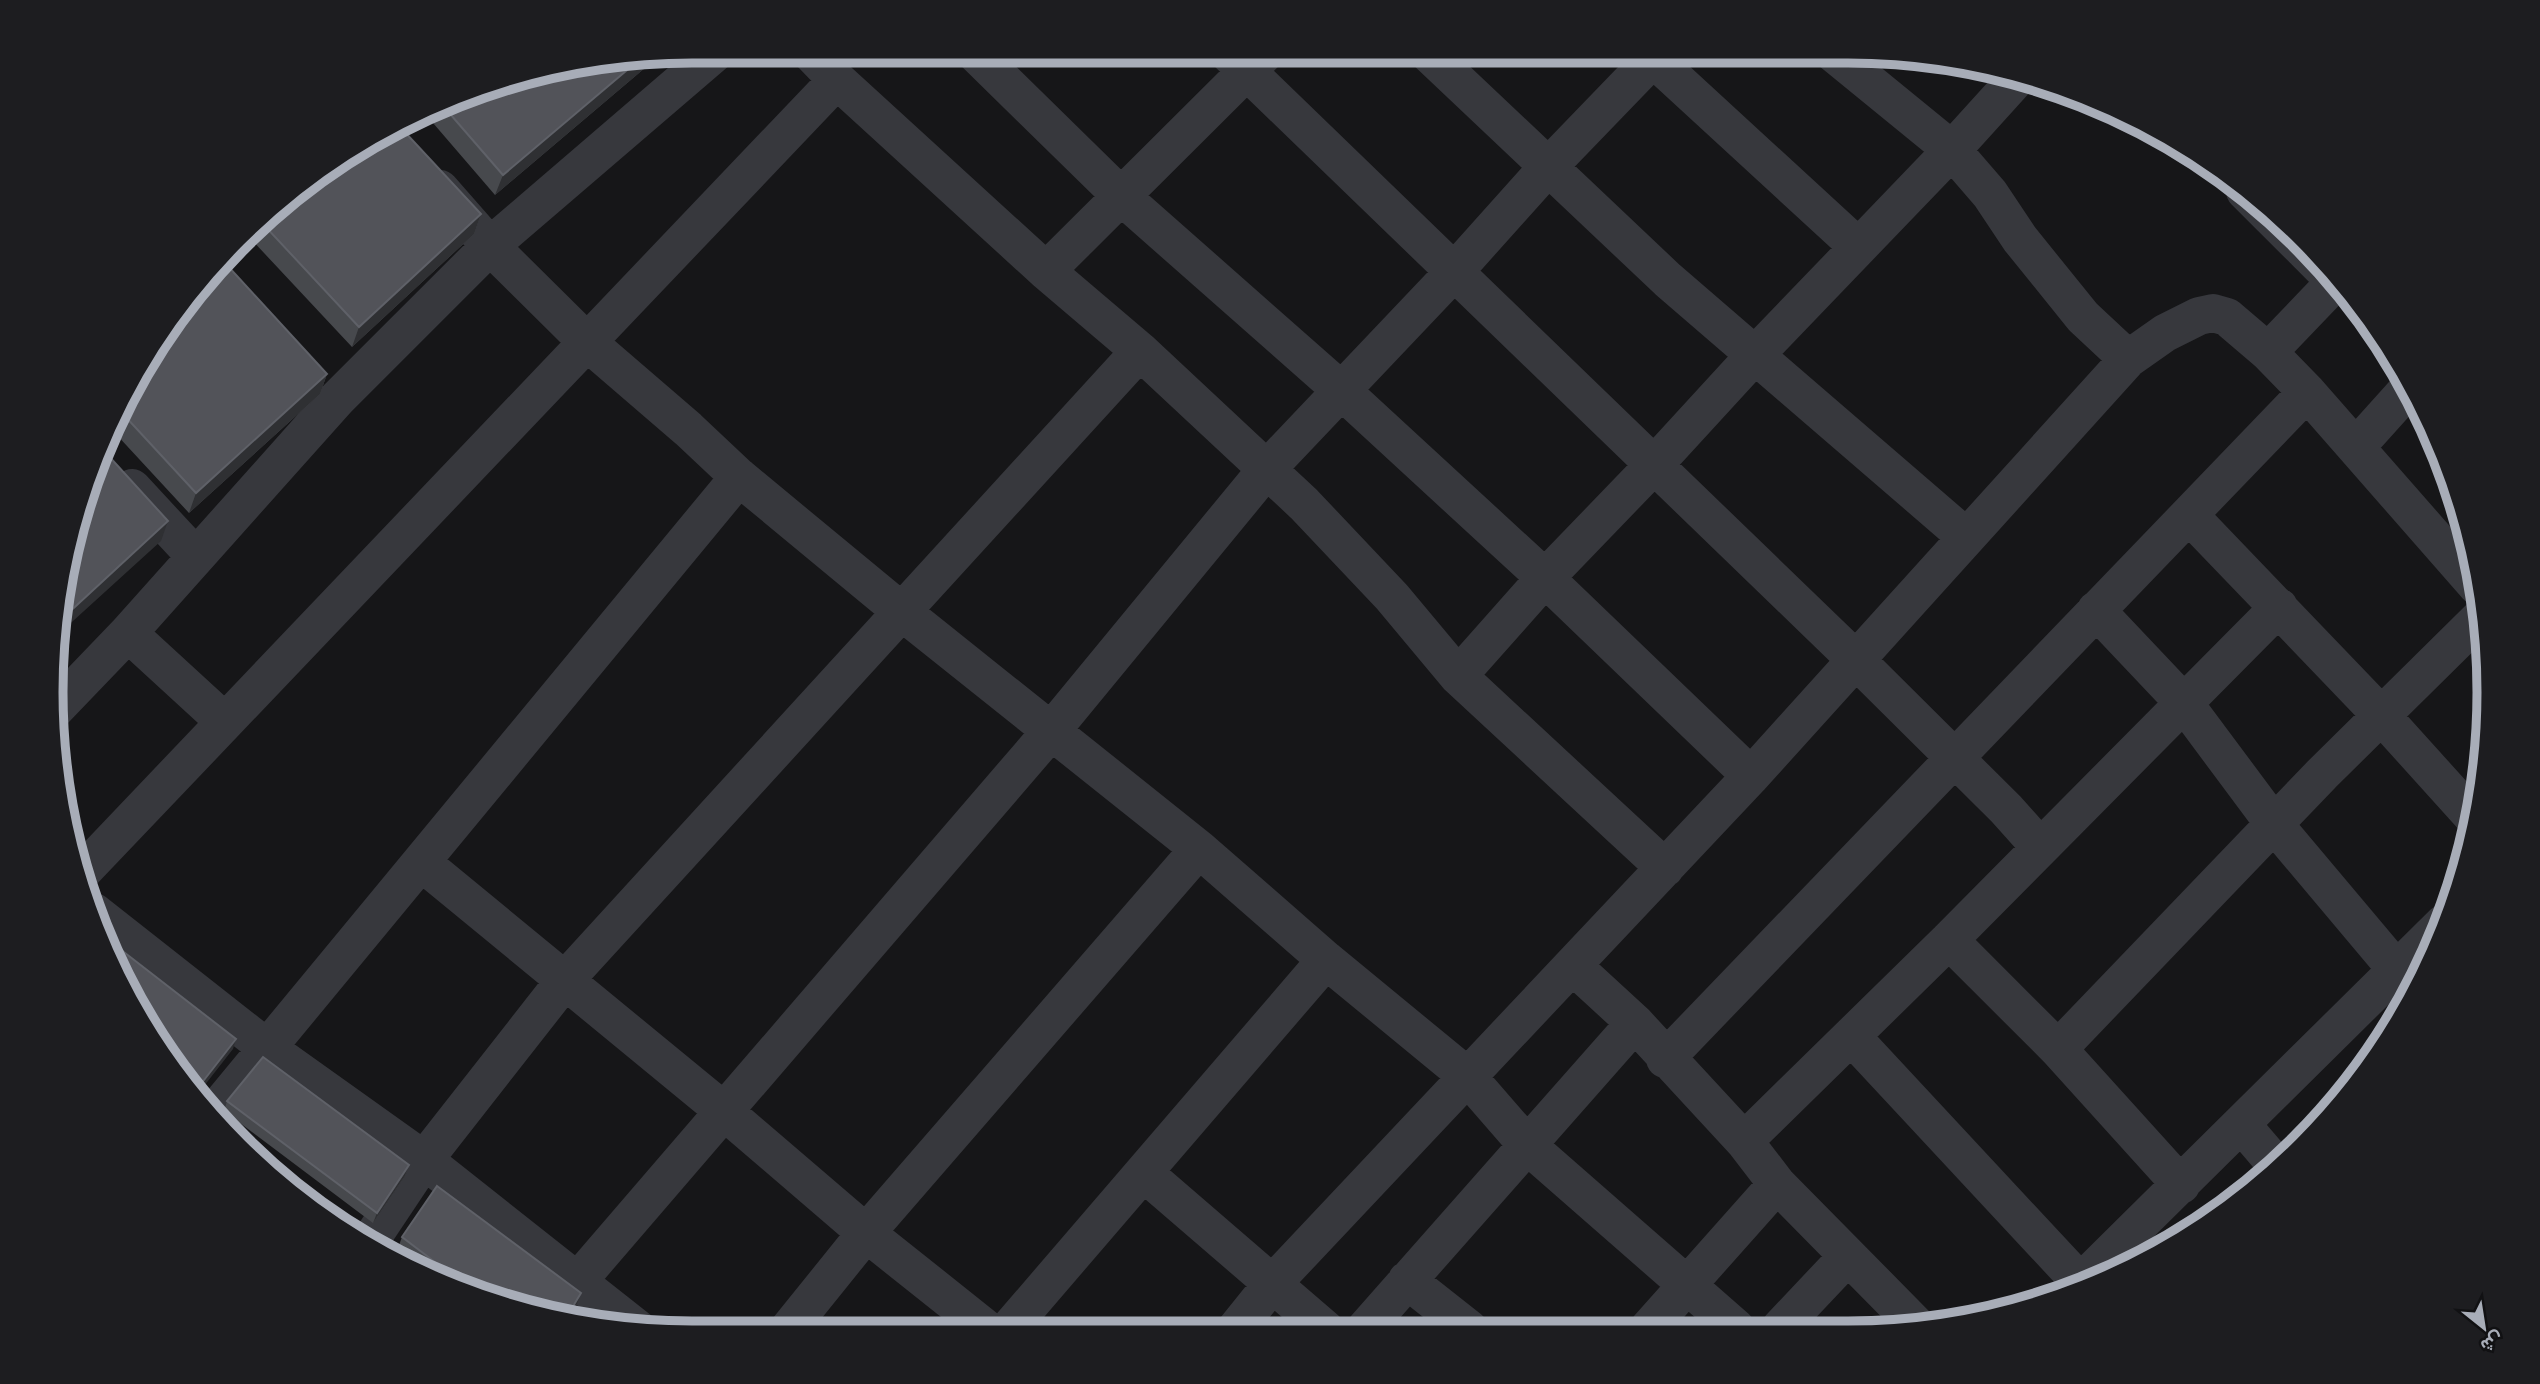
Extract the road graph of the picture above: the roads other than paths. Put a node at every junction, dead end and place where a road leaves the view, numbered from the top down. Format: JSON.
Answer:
{"nodes":[{"id":1,"x":704,"y":63,"type":"edge"},
{"id":2,"x":821,"y":63,"type":"edge"},
{"id":3,"x":985,"y":63,"type":"edge"},
{"id":4,"x":1242,"y":63,"type":"edge"},
{"id":5,"x":1252,"y":63,"type":"edge"},
{"id":6,"x":1439,"y":63,"type":"edge"},
{"id":7,"x":1644,"y":63,"type":"edge"},
{"id":8,"x":1662,"y":63,"type":"edge"},
{"id":9,"x":1845,"y":63,"type":"edge"},
{"id":10,"x":837,"y":80,"type":"junction"},
{"id":11,"x":2012,"y":84,"type":"edge"},
{"id":12,"x":1952,"y":150,"type":"junction"},
{"id":13,"x":421,"y":167,"type":"edge"},
{"id":14,"x":1548,"y":167,"type":"junction"},
{"id":15,"x":1121,"y":196,"type":"junction"},
{"id":16,"x":490,"y":246,"type":"junction"},
{"id":17,"x":1857,"y":246,"type":"junction"},
{"id":18,"x":1046,"y":271,"type":"junction"},
{"id":19,"x":1453,"y":273,"type":"junction"},
{"id":20,"x":2330,"y":288,"type":"edge"},
{"id":21,"x":587,"y":342,"type":"junction"},
{"id":22,"x":1140,"y":351,"type":"junction"},
{"id":23,"x":2268,"y":352,"type":"junction"},
{"id":24,"x":1754,"y":356,"type":"junction"},
{"id":25,"x":2127,"y":359,"type":"junction"},
{"id":26,"x":310,"y":370,"type":"edge"},
{"id":27,"x":1342,"y":391,"type":"junction"},
{"id":28,"x":2307,"y":392,"type":"junction"},
{"id":29,"x":2402,"y":396,"type":"edge"},
{"id":30,"x":337,"y":399,"type":"junction"},
{"id":31,"x":2356,"y":447,"type":"junction"},
{"id":32,"x":1654,"y":465,"type":"junction"},
{"id":33,"x":111,"y":466,"type":"edge"},
{"id":34,"x":1266,"y":470,"type":"junction"},
{"id":35,"x":739,"y":477,"type":"junction"},
{"id":36,"x":2189,"y":515,"type":"junction"},
{"id":37,"x":1966,"y":537,"type":"junction"},
{"id":38,"x":195,"y":556,"type":"junction"},
{"id":39,"x":2466,"y":573,"type":"edge"},
{"id":40,"x":1545,"y":578,"type":"junction"},
{"id":41,"x":2279,"y":607,"type":"junction"},
{"id":42,"x":2096,"y":610,"type":"junction"},
{"id":43,"x":901,"y":611,"type":"junction"},
{"id":44,"x":2473,"y":624,"type":"edge"},
{"id":45,"x":128,"y":632,"type":"junction"},
{"id":46,"x":1856,"y":660,"type":"junction"},
{"id":47,"x":1458,"y":676,"type":"junction"},
{"id":48,"x":63,"y":700,"type":"edge"},
{"id":49,"x":2184,"y":703,"type":"junction"},
{"id":50,"x":2381,"y":715,"type":"junction"},
{"id":51,"x":225,"y":722,"type":"junction"},
{"id":52,"x":1052,"y":730,"type":"junction"},
{"id":53,"x":1954,"y":758,"type":"junction"},
{"id":54,"x":1751,"y":776,"type":"junction"},
{"id":55,"x":2466,"y":809,"type":"edge"},
{"id":56,"x":2274,"y":824,"type":"junction"},
{"id":57,"x":2040,"y":847,"type":"junction"},
{"id":58,"x":1199,"y":849,"type":"junction"},
{"id":59,"x":421,"y":862,"type":"junction"},
{"id":60,"x":87,"y":866,"type":"edge"},
{"id":61,"x":1665,"y":868,"type":"junction"},
{"id":62,"x":107,"y":922,"type":"edge"},
{"id":63,"x":1949,"y":940,"type":"junction"},
{"id":64,"x":2425,"y":941,"type":"edge"},
{"id":65,"x":1325,"y":960,"type":"junction"},
{"id":66,"x":1573,"y":965,"type":"junction"},
{"id":67,"x":2396,"y":969,"type":"junction"},
{"id":68,"x":565,"y":980,"type":"junction"},
{"id":69,"x":1634,"y":1023,"type":"junction"},
{"id":70,"x":1852,"y":1037,"type":"junction"},
{"id":71,"x":267,"y":1048,"type":"junction"},
{"id":72,"x":2058,"y":1049,"type":"junction"},
{"id":73,"x":1665,"y":1059,"type":"junction"},
{"id":74,"x":1467,"y":1076,"type":"junction"},
{"id":75,"x":219,"y":1107,"type":"edge"},
{"id":76,"x":725,"y":1112,"type":"junction"},
{"id":77,"x":2242,"y":1125,"type":"junction"},
{"id":78,"x":1744,"y":1141,"type":"junction"},
{"id":79,"x":1527,"y":1145,"type":"junction"},
{"id":80,"x":2270,"y":1158,"type":"edge"},
{"id":81,"x":424,"y":1160,"type":"junction"},
{"id":82,"x":1144,"y":1172,"type":"junction"},
{"id":83,"x":1777,"y":1184,"type":"junction"},
{"id":84,"x":2181,"y":1185,"type":"junction"},
{"id":85,"x":866,"y":1233,"type":"junction"},
{"id":86,"x":374,"y":1235,"type":"edge"},
{"id":87,"x":1848,"y":1256,"type":"junction"},
{"id":88,"x":2093,"y":1271,"type":"edge"},
{"id":89,"x":2072,"y":1279,"type":"edge"},
{"id":90,"x":1407,"y":1280,"type":"junction"},
{"id":91,"x":1272,"y":1284,"type":"junction"},
{"id":92,"x":1686,"y":1286,"type":"junction"},
{"id":93,"x":591,"y":1302,"type":"edge"},
{"id":94,"x":616,"y":1317,"type":"edge"},
{"id":95,"x":1909,"y":1318,"type":"edge"},
{"id":96,"x":796,"y":1321,"type":"edge"},
{"id":97,"x":976,"y":1321,"type":"edge"},
{"id":98,"x":1016,"y":1321,"type":"edge"},
{"id":99,"x":1242,"y":1321,"type":"edge"},
{"id":100,"x":1315,"y":1321,"type":"edge"},
{"id":101,"x":1372,"y":1321,"type":"edge"},
{"id":102,"x":1459,"y":1321,"type":"edge"},
{"id":103,"x":1654,"y":1321,"type":"edge"},
{"id":104,"x":1728,"y":1321,"type":"edge"},
{"id":105,"x":1787,"y":1321,"type":"edge"}],
"edges":[{"from":1,"to":16,"type":"street"},
{"from":2,"to":10,"type":"street"},
{"from":3,"to":15,"type":"street"},
{"from":4,"to":15,"type":"street"},
{"from":5,"to":19,"type":"street"},
{"from":6,"to":14,"type":"street"},
{"from":7,"to":14,"type":"street"},
{"from":8,"to":17,"type":"street"},
{"from":9,"to":12,"type":"street"},
{"from":10,"to":18,"type":"street"},
{"from":10,"to":21,"type":"street"},
{"from":11,"to":12,"type":"street"},
{"from":12,"to":17,"type":"street"},
{"from":12,"to":25,"type":"street"},
{"from":13,"to":16,"type":"street"},
{"from":14,"to":19,"type":"street"},
{"from":14,"to":24,"type":"street"},
{"from":15,"to":18,"type":"street"},
{"from":15,"to":27,"type":"street"},
{"from":16,"to":21,"type":"street"},
{"from":16,"to":30,"type":"street"},
{"from":17,"to":24,"type":"street"},
{"from":18,"to":22,"type":"street"},
{"from":19,"to":27,"type":"street"},
{"from":19,"to":32,"type":"street"},
{"from":20,"to":23,"type":"street"},
{"from":21,"to":35,"type":"street"},
{"from":21,"to":51,"type":"street"},
{"from":22,"to":34,"type":"street"},
{"from":22,"to":43,"type":"street"},
{"from":23,"to":25,"type":"street"},
{"from":23,"to":28,"type":"street"},
{"from":24,"to":32,"type":"street"},
{"from":24,"to":37,"type":"street"},
{"from":25,"to":37,"type":"street"},
{"from":26,"to":30,"type":"street"},
{"from":27,"to":34,"type":"street"},
{"from":27,"to":40,"type":"street"},
{"from":28,"to":31,"type":"street"},
{"from":28,"to":36,"type":"street"},
{"from":29,"to":31,"type":"street"},
{"from":30,"to":38,"type":"street"},
{"from":31,"to":39,"type":"street"},
{"from":32,"to":40,"type":"street"},
{"from":32,"to":46,"type":"street"},
{"from":33,"to":38,"type":"street"},
{"from":34,"to":47,"type":"street"},
{"from":34,"to":52,"type":"street"},
{"from":35,"to":43,"type":"street"},
{"from":35,"to":59,"type":"street"},
{"from":36,"to":41,"type":"street"},
{"from":36,"to":42,"type":"street"},
{"from":37,"to":46,"type":"street"},
{"from":38,"to":45,"type":"street"},
{"from":40,"to":47,"type":"street"},
{"from":40,"to":54,"type":"street"},
{"from":41,"to":49,"type":"street"},
{"from":41,"to":50,"type":"street"},
{"from":42,"to":49,"type":"street"},
{"from":42,"to":53,"type":"street"},
{"from":43,"to":52,"type":"street"},
{"from":43,"to":68,"type":"street"},
{"from":44,"to":50,"type":"street"},
{"from":45,"to":48,"type":"street"},
{"from":45,"to":51,"type":"street"},
{"from":46,"to":53,"type":"street"},
{"from":46,"to":54,"type":"street"},
{"from":47,"to":61,"type":"street"},
{"from":49,"to":56,"type":"street"},
{"from":49,"to":57,"type":"street"},
{"from":50,"to":55,"type":"street"},
{"from":50,"to":56,"type":"street"},
{"from":51,"to":60,"type":"street"},
{"from":52,"to":58,"type":"street"},
{"from":52,"to":76,"type":"street"},
{"from":53,"to":57,"type":"street"},
{"from":53,"to":73,"type":"street"},
{"from":54,"to":61,"type":"street"},
{"from":56,"to":67,"type":"street"},
{"from":56,"to":72,"type":"street"},
{"from":57,"to":63,"type":"street"},
{"from":58,"to":65,"type":"street"},
{"from":58,"to":85,"type":"street"},
{"from":59,"to":68,"type":"street"},
{"from":59,"to":71,"type":"street"},
{"from":61,"to":66,"type":"street"},
{"from":62,"to":71,"type":"street"},
{"from":63,"to":70,"type":"street"},
{"from":63,"to":72,"type":"street"},
{"from":64,"to":67,"type":"street"},
{"from":65,"to":74,"type":"street"},
{"from":65,"to":82,"type":"street"},
{"from":66,"to":69,"type":"street"},
{"from":66,"to":74,"type":"street"},
{"from":67,"to":77,"type":"street"},
{"from":68,"to":76,"type":"street"},
{"from":68,"to":81,"type":"street"},
{"from":69,"to":73,"type":"street"},
{"from":69,"to":79,"type":"street"},
{"from":70,"to":78,"type":"street"},
{"from":70,"to":89,"type":"street"},
{"from":71,"to":75,"type":"street"},
{"from":71,"to":81,"type":"street"},
{"from":72,"to":84,"type":"street"},
{"from":73,"to":78,"type":"street"},
{"from":74,"to":79,"type":"street"},
{"from":74,"to":91,"type":"street"},
{"from":76,"to":85,"type":"street"},
{"from":76,"to":93,"type":"street"},
{"from":77,"to":80,"type":"street"},
{"from":77,"to":84,"type":"street"},
{"from":78,"to":83,"type":"street"},
{"from":79,"to":90,"type":"street"},
{"from":79,"to":92,"type":"street"},
{"from":81,"to":86,"type":"street"},
{"from":81,"to":93,"type":"street"},
{"from":82,"to":91,"type":"street"},
{"from":82,"to":98,"type":"street"},
{"from":83,"to":87,"type":"street"},
{"from":83,"to":92,"type":"street"},
{"from":84,"to":88,"type":"street"},
{"from":85,"to":96,"type":"street"},
{"from":85,"to":97,"type":"street"},
{"from":87,"to":95,"type":"street"},
{"from":87,"to":105,"type":"street"},
{"from":90,"to":101,"type":"street"},
{"from":90,"to":102,"type":"street"},
{"from":91,"to":99,"type":"street"},
{"from":91,"to":100,"type":"street"},
{"from":92,"to":103,"type":"street"},
{"from":92,"to":104,"type":"street"},
{"from":93,"to":94,"type":"street"}]}
